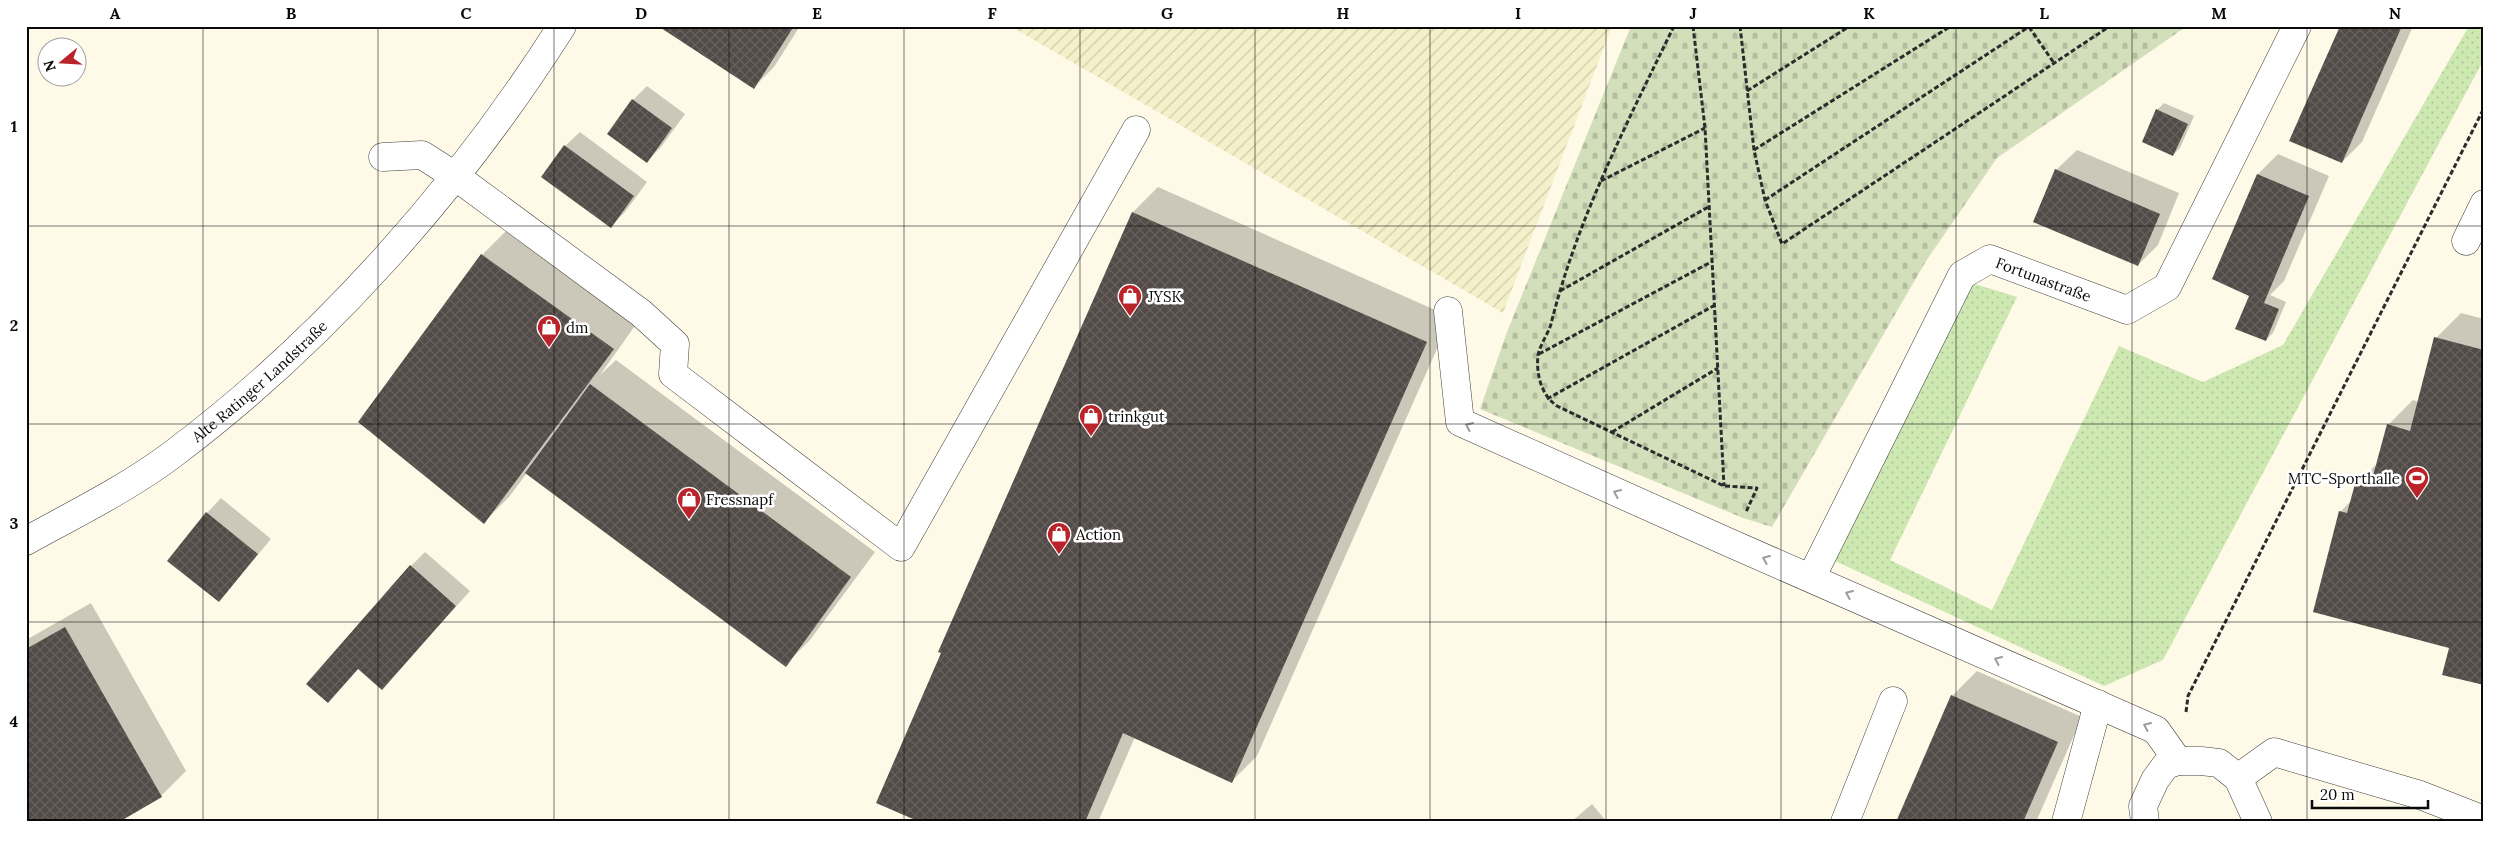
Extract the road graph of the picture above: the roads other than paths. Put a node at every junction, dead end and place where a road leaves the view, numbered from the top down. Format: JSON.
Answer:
{"nodes":[{"id":1,"x":562,"y":26,"type":"edge"},
{"id":2,"x":2298,"y":26,"type":"edge"},
{"id":3,"x":1136,"y":130,"type":"dead end"},
{"id":4,"x":383,"y":157,"type":"dead end"},
{"id":5,"x":455,"y":176,"type":"junction"},
{"id":6,"x":2484,"y":204,"type":"edge"},
{"id":7,"x":2466,"y":241,"type":"dead end"},
{"id":8,"x":1448,"y":311,"type":"dead end"},
{"id":9,"x":26,"y":541,"type":"edge"},
{"id":10,"x":1811,"y":578,"type":"junction"},
{"id":11,"x":1893,"y":701,"type":"dead end"},
{"id":12,"x":2098,"y":704,"type":"junction"},
{"id":13,"x":2178,"y":761,"type":"junction"},
{"id":14,"x":2238,"y":778,"type":"junction"},
{"id":15,"x":2484,"y":820,"type":"edge"},
{"id":16,"x":1845,"y":822,"type":"edge"},
{"id":17,"x":2066,"y":822,"type":"edge"},
{"id":18,"x":2145,"y":822,"type":"edge"},
{"id":19,"x":2258,"y":822,"type":"edge"}],
"edges":[{"from":1,"to":5,"type":"street","name":"Alte Ratinger Landstraße"},
{"from":2,"to":10,"type":"street","name":"Fortunastraße"},
{"from":3,"to":5,"type":"street"},
{"from":4,"to":5,"type":"street"},
{"from":5,"to":9,"type":"street","name":"Alte Ratinger Landstraße"},
{"from":6,"to":7,"type":"street"},
{"from":10,"to":8,"type":"street","one_way":true},
{"from":12,"to":10,"type":"street","one_way":true},
{"from":11,"to":16,"type":"street"},
{"from":13,"to":12,"type":"street","one_way":true},
{"from":12,"to":17,"type":"street"},
{"from":13,"to":14,"type":"street"},
{"from":13,"to":18,"type":"street"},
{"from":14,"to":15,"type":"street"},
{"from":14,"to":19,"type":"street"}]}
